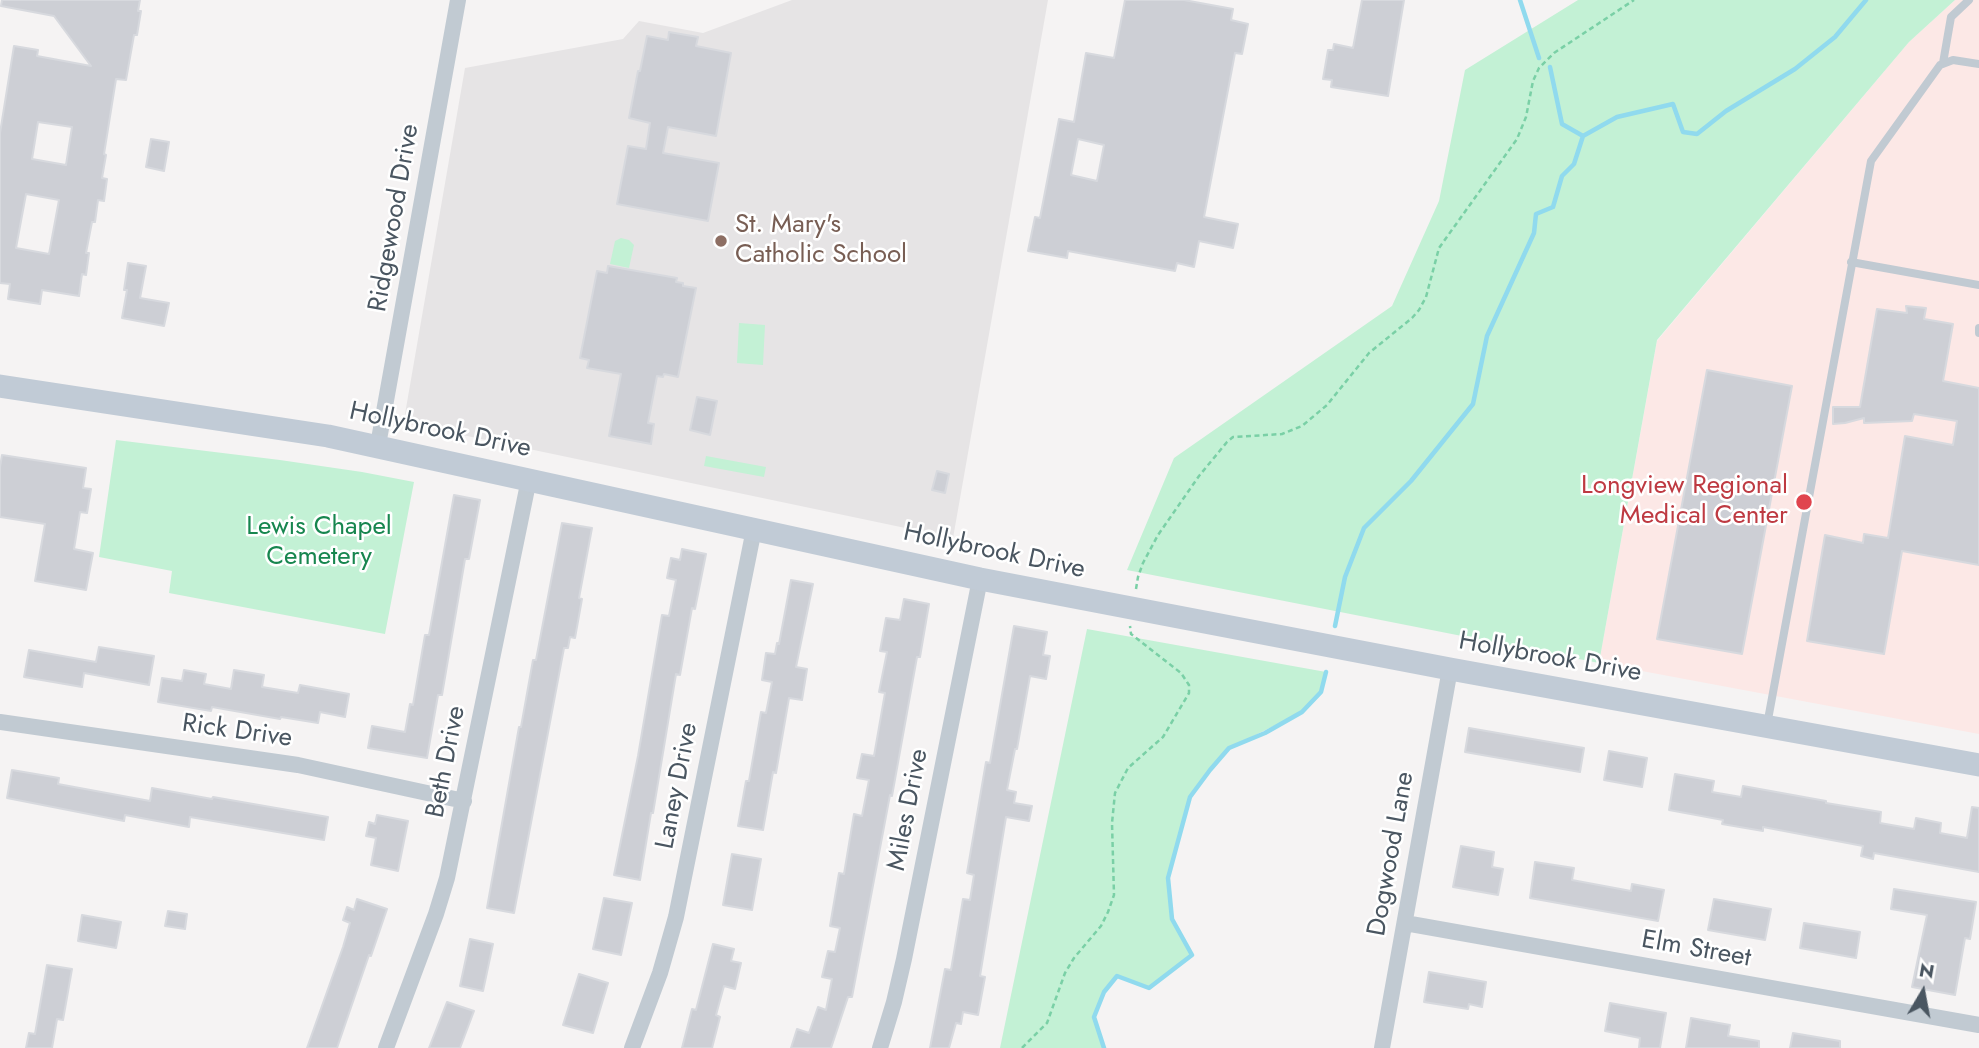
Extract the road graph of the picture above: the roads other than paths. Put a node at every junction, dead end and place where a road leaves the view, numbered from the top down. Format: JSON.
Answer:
{"nodes":[{"id":1,"x":458,"y":0,"type":"edge"},
{"id":2,"x":1969,"y":0,"type":"edge"},
{"id":3,"x":1943,"y":63,"type":"junction"},
{"id":4,"x":1979,"y":64,"type":"edge"},
{"id":5,"x":1852,"y":262,"type":"junction"},
{"id":6,"x":1979,"y":285,"type":"edge"},
{"id":7,"x":0,"y":386,"type":"edge"},
{"id":8,"x":379,"y":445,"type":"junction"},
{"id":9,"x":528,"y":479,"type":"junction"},
{"id":10,"x":754,"y":529,"type":"junction"},
{"id":11,"x":980,"y":579,"type":"junction"},
{"id":12,"x":1450,"y":669,"type":"junction"},
{"id":13,"x":0,"y":722,"type":"edge"},
{"id":14,"x":1767,"y":726,"type":"junction"},
{"id":15,"x":1979,"y":765,"type":"edge"},
{"id":16,"x":464,"y":801,"type":"junction"},
{"id":17,"x":1405,"y":923,"type":"junction"},
{"id":18,"x":1979,"y":1026,"type":"edge"},
{"id":19,"x":386,"y":1048,"type":"edge"},
{"id":20,"x":632,"y":1048,"type":"edge"},
{"id":21,"x":880,"y":1048,"type":"edge"},
{"id":22,"x":1382,"y":1048,"type":"edge"}],
"edges":[{"from":1,"to":8,"type":"street","name":"Ridgewood Drive"},
{"from":2,"to":3,"type":"lane"},
{"from":3,"to":4,"type":"lane"},
{"from":3,"to":5,"type":"lane"},
{"from":5,"to":6,"type":"lane"},
{"from":5,"to":14,"type":"lane"},
{"from":7,"to":8,"type":"main road","name":"Hollybrook Drive"},
{"from":8,"to":9,"type":"main road","name":"Hollybrook Drive"},
{"from":9,"to":10,"type":"main road","name":"Hollybrook Drive"},
{"from":9,"to":16,"type":"street","name":"Beth Drive"},
{"from":10,"to":11,"type":"main road","name":"Hollybrook Drive"},
{"from":10,"to":20,"type":"street","name":"Laney Drive"},
{"from":11,"to":12,"type":"main road","name":"Hollybrook Drive"},
{"from":11,"to":21,"type":"street","name":"Miles Drive"},
{"from":12,"to":14,"type":"main road","name":"Hollybrook Drive"},
{"from":12,"to":17,"type":"street","name":"Dogwood Lane"},
{"from":13,"to":16,"type":"street","name":"Rick Drive"},
{"from":14,"to":15,"type":"main road","name":"Hollybrook Drive"},
{"from":16,"to":19,"type":"street","name":"Beth Drive"},
{"from":17,"to":18,"type":"street","name":"Elm Street"},
{"from":17,"to":22,"type":"street","name":"Dogwood Lane"}]}
